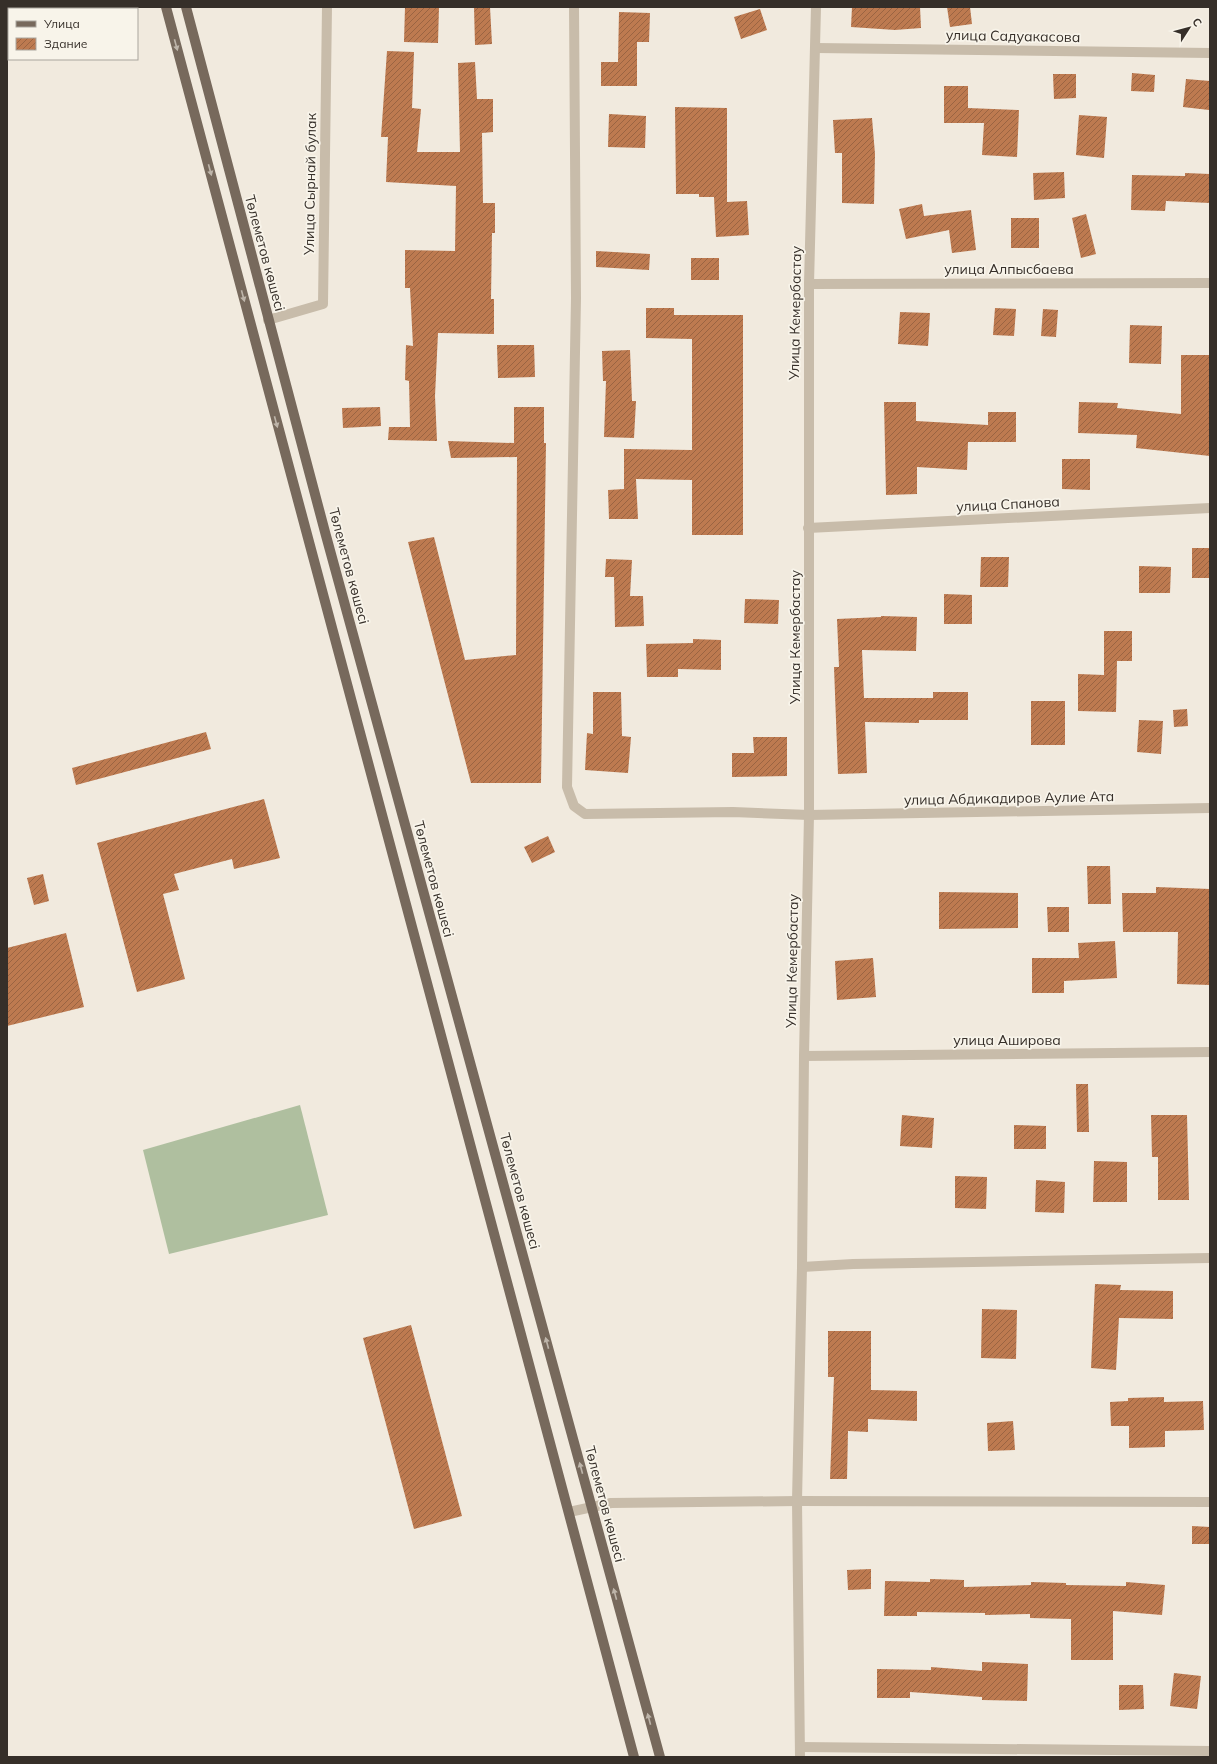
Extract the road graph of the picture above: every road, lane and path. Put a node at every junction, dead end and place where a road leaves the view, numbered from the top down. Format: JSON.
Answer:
{"nodes":[{"id":1,"x":166,"y":7,"type":"edge"},
{"id":2,"x":186,"y":7,"type":"edge"},
{"id":3,"x":327,"y":7,"type":"edge"},
{"id":4,"x":574,"y":7,"type":"edge"},
{"id":5,"x":816,"y":7,"type":"edge"},
{"id":6,"x":816,"y":48,"type":"junction"},
{"id":7,"x":1210,"y":53,"type":"edge"},
{"id":8,"x":1210,"y":283,"type":"edge"},
{"id":9,"x":809,"y":284,"type":"junction"},
{"id":10,"x":268,"y":320,"type":"junction"},
{"id":11,"x":1210,"y":508,"type":"edge"},
{"id":12,"x":808,"y":528,"type":"junction"},
{"id":13,"x":1210,"y":808,"type":"edge"},
{"id":14,"x":809,"y":815,"type":"junction"},
{"id":15,"x":1210,"y":1052,"type":"edge"},
{"id":16,"x":804,"y":1056,"type":"junction"},
{"id":17,"x":1210,"y":1258,"type":"edge"},
{"id":18,"x":802,"y":1267,"type":"junction"},
{"id":19,"x":797,"y":1501,"type":"junction"},
{"id":20,"x":1210,"y":1502,"type":"edge"},
{"id":21,"x":592,"y":1506,"type":"junction"},
{"id":22,"x":569,"y":1512,"type":"junction"},
{"id":23,"x":1210,"y":1751,"type":"edge"},
{"id":24,"x":800,"y":1752,"type":"edge"},
{"id":25,"x":634,"y":1757,"type":"edge"},
{"id":26,"x":660,"y":1757,"type":"edge"}],
"edges":[{"from":1,"to":22,"type":"main road","one_way":true},
{"from":2,"to":10,"type":"main road","name":"Төлеметов көшесі"},
{"from":3,"to":10,"type":"street","name":"Улица Сырнай булак"},
{"from":4,"to":14,"type":"street","name":"улица Абдикадиров Аулие Ата"},
{"from":5,"to":6,"type":"street","name":"Улица Кемербастау"},
{"from":6,"to":7,"type":"street","name":"улица Садуакасова"},
{"from":6,"to":9,"type":"street","name":"Улица Кемербастау"},
{"from":8,"to":9,"type":"street","name":"улица Алпысбаева"},
{"from":9,"to":12,"type":"street","name":"Улица Кемербастау"},
{"from":21,"to":10,"type":"main road","name":"Төлеметов көшесі","one_way":true},
{"from":11,"to":12,"type":"street","name":"улица Спанова"},
{"from":12,"to":14,"type":"street","name":"Улица Кемербастау"},
{"from":13,"to":14,"type":"street","name":"улица Абдикадиров Аулие Ата"},
{"from":14,"to":16,"type":"street","name":"Улица Кемербастау"},
{"from":15,"to":16,"type":"street","name":"улица Аширова"},
{"from":16,"to":18,"type":"street","name":"Улица Кемербастау"},
{"from":17,"to":18,"type":"street"},
{"from":18,"to":19,"type":"street","name":"Улица Кемербастау"},
{"from":19,"to":20,"type":"street"},
{"from":19,"to":21,"type":"street"},
{"from":19,"to":24,"type":"street","name":"Улица Кемербастау"},
{"from":21,"to":22,"type":"street"},
{"from":26,"to":21,"type":"main road","name":"Төлеметов көшесі","one_way":true},
{"from":22,"to":25,"type":"main road"},
{"from":23,"to":24,"type":"street"}]}
